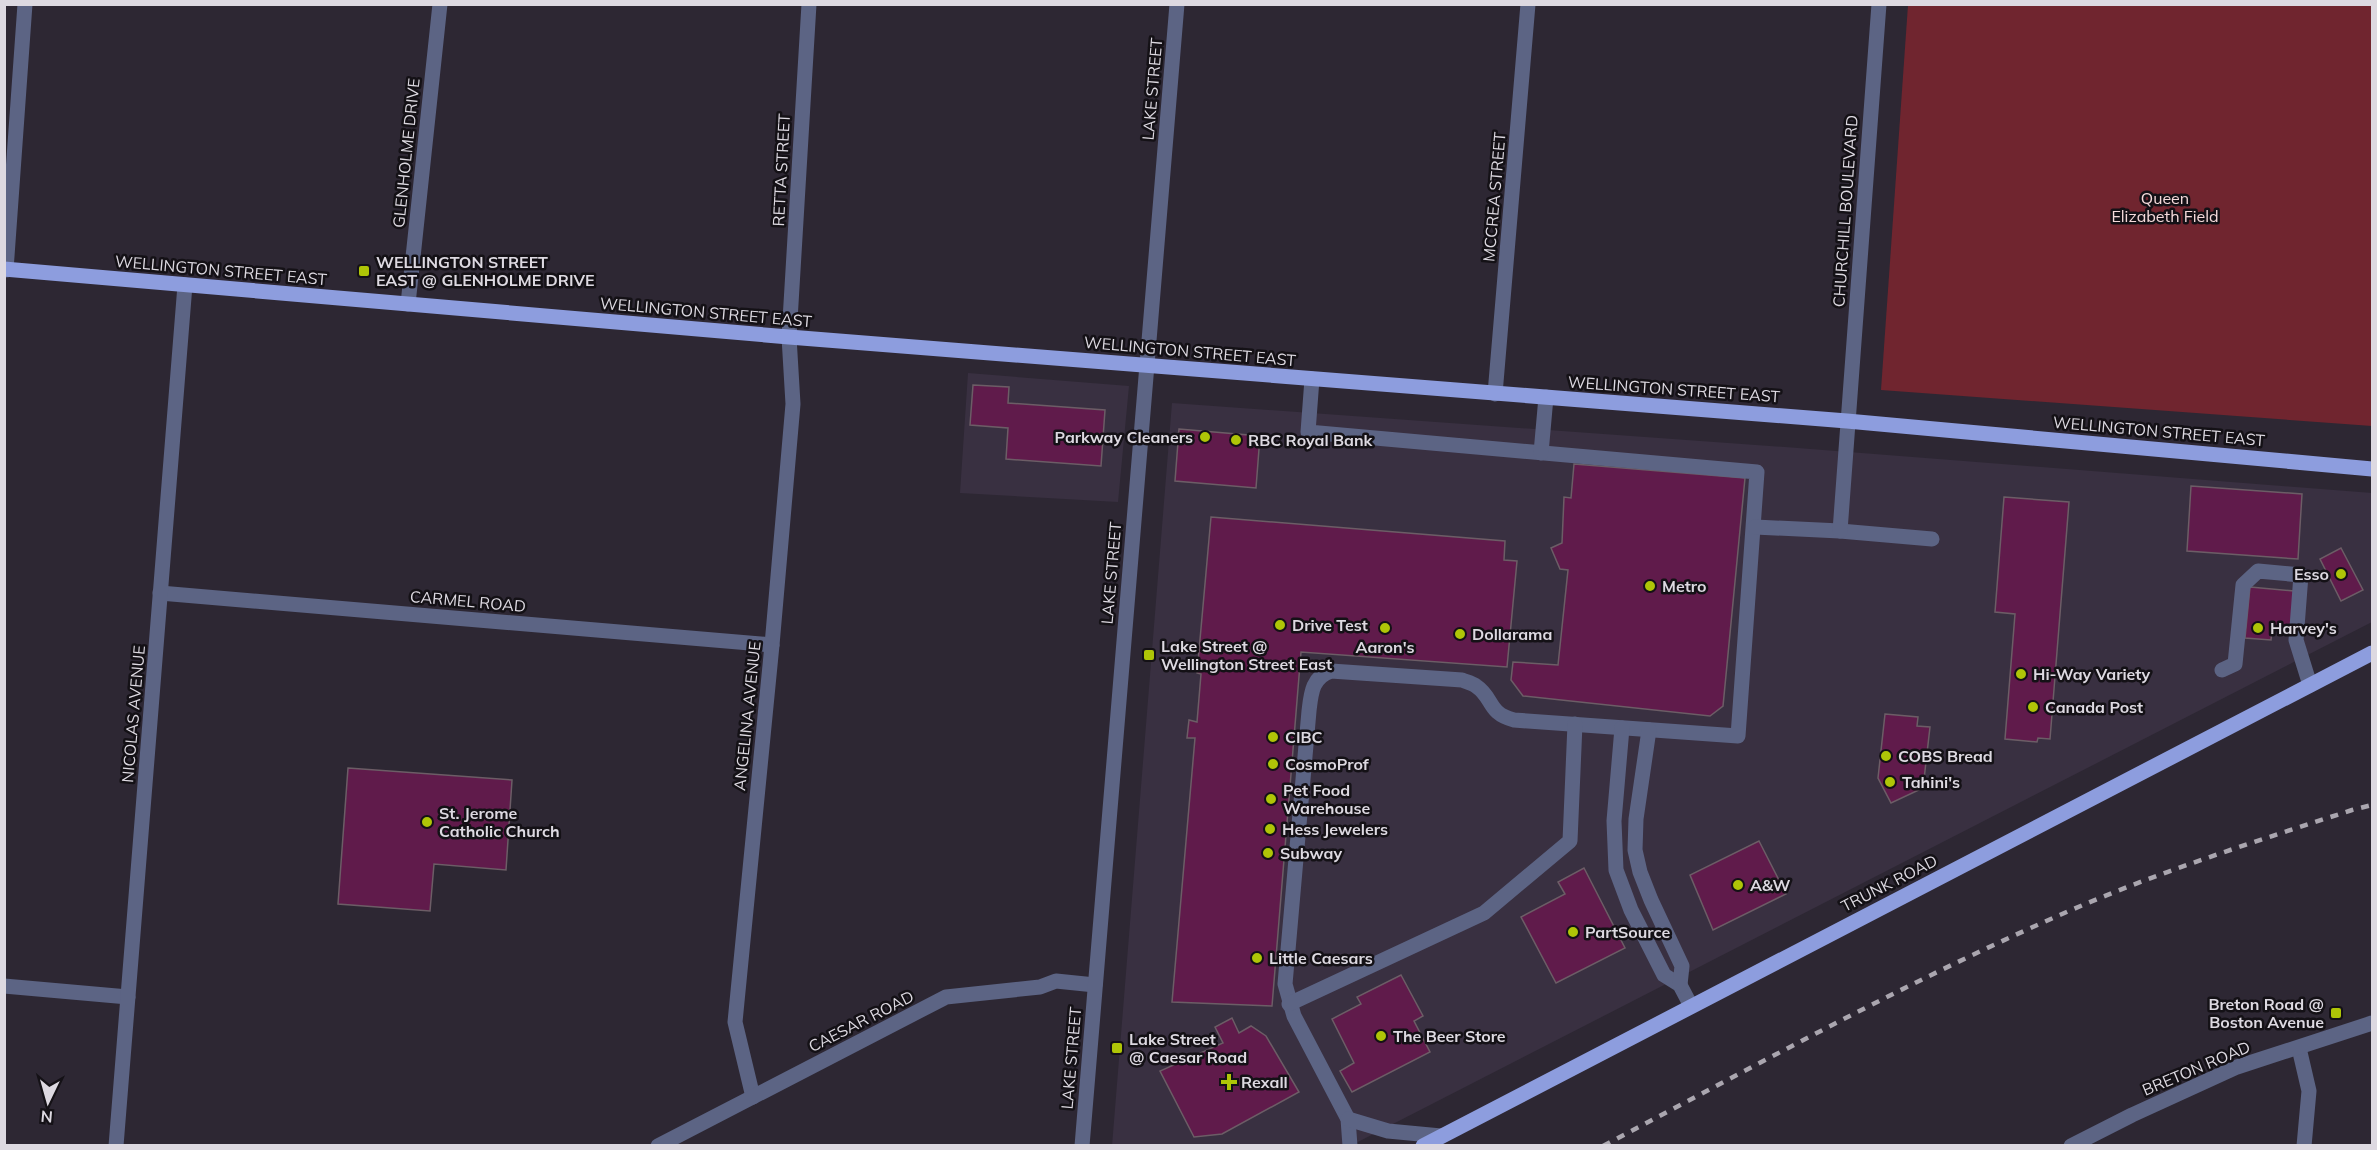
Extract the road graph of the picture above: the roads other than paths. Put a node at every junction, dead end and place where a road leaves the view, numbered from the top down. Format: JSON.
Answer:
{"nodes":[{"id":1,"x":25,"y":4,"type":"edge"},
{"id":2,"x":440,"y":4,"type":"edge"},
{"id":3,"x":809,"y":4,"type":"edge"},
{"id":4,"x":1177,"y":4,"type":"edge"},
{"id":5,"x":1528,"y":4,"type":"edge"},
{"id":6,"x":1879,"y":4,"type":"edge"},
{"id":7,"x":5,"y":270,"type":"edge"},
{"id":8,"x":185,"y":285,"type":"junction"},
{"id":9,"x":408,"y":304,"type":"junction"},
{"id":10,"x":789,"y":337,"type":"junction"},
{"id":11,"x":1146,"y":366,"type":"junction"},
{"id":12,"x":1312,"y":379,"type":"junction"},
{"id":13,"x":1495,"y":394,"type":"junction"},
{"id":14,"x":1546,"y":397,"type":"junction"},
{"id":15,"x":1847,"y":421,"type":"junction"},
{"id":16,"x":1541,"y":453,"type":"junction"},
{"id":17,"x":2373,"y":469,"type":"edge"},
{"id":18,"x":1755,"y":527,"type":"junction"},
{"id":19,"x":1840,"y":531,"type":"junction"},
{"id":20,"x":1932,"y":539,"type":"dead end"},
{"id":21,"x":160,"y":593,"type":"junction"},
{"id":22,"x":772,"y":645,"type":"junction"},
{"id":23,"x":2373,"y":653,"type":"edge"},
{"id":24,"x":2222,"y":670,"type":"dead end"},
{"id":25,"x":2310,"y":685,"type":"junction"},
{"id":26,"x":1575,"y":724,"type":"junction"},
{"id":27,"x":1622,"y":728,"type":"junction"},
{"id":28,"x":1649,"y":730,"type":"junction"},
{"id":29,"x":1095,"y":985,"type":"junction"},
{"id":30,"x":4,"y":986,"type":"edge"},
{"id":31,"x":1680,"y":986,"type":"junction"},
{"id":32,"x":128,"y":997,"type":"junction"},
{"id":33,"x":1289,"y":1004,"type":"junction"},
{"id":34,"x":1692,"y":1006,"type":"junction"},
{"id":35,"x":2373,"y":1023,"type":"edge"},
{"id":36,"x":2299,"y":1048,"type":"junction"},
{"id":37,"x":753,"y":1097,"type":"junction"},
{"id":38,"x":1348,"y":1119,"type":"junction"},
{"id":39,"x":1441,"y":1136,"type":"junction"},
{"id":40,"x":116,"y":1146,"type":"edge"},
{"id":41,"x":658,"y":1146,"type":"edge"},
{"id":42,"x":1082,"y":1146,"type":"edge"},
{"id":43,"x":1350,"y":1146,"type":"edge"},
{"id":44,"x":1422,"y":1146,"type":"edge"},
{"id":45,"x":2071,"y":1146,"type":"edge"},
{"id":46,"x":2304,"y":1146,"type":"edge"}],
"edges":[{"from":1,"to":7,"type":"street"},
{"from":2,"to":9,"type":"street","name":"GLENHOLME DRIVE"},
{"from":3,"to":10,"type":"street","name":"RETTA STREET"},
{"from":4,"to":11,"type":"street","name":"LAKE STREET"},
{"from":5,"to":13,"type":"street","name":"MCCREA STREET"},
{"from":6,"to":15,"type":"street","name":"CHURCHILL BOULEVARD"},
{"from":7,"to":8,"type":"main road","name":"WELLINGTON STREET EAST"},
{"from":8,"to":9,"type":"main road","name":"WELLINGTON STREET EAST"},
{"from":8,"to":21,"type":"street","name":"NICOLAS AVENUE"},
{"from":9,"to":10,"type":"main road","name":"WELLINGTON STREET EAST"},
{"from":10,"to":11,"type":"main road","name":"WELLINGTON STREET EAST"},
{"from":10,"to":22,"type":"street","name":"ANGELINA AVENUE"},
{"from":11,"to":12,"type":"main road","name":"WELLINGTON STREET EAST"},
{"from":11,"to":29,"type":"street","name":"LAKE STREET"},
{"from":12,"to":13,"type":"main road","name":"WELLINGTON STREET EAST"},
{"from":12,"to":16,"type":"street"},
{"from":13,"to":14,"type":"main road","name":"WELLINGTON STREET EAST"},
{"from":14,"to":15,"type":"main road","name":"WELLINGTON STREET EAST"},
{"from":14,"to":16,"type":"street"},
{"from":15,"to":17,"type":"main road","name":"WELLINGTON STREET EAST"},
{"from":15,"to":19,"type":"street","name":"CHURCHILL BOULEVARD"},
{"from":16,"to":18,"type":"street"},
{"from":18,"to":19,"type":"street"},
{"from":18,"to":28,"type":"street"},
{"from":19,"to":20,"type":"street"},
{"from":21,"to":22,"type":"street","name":"CARMEL ROAD"},
{"from":21,"to":32,"type":"street","name":"NICOLAS AVENUE"},
{"from":22,"to":37,"type":"street","name":"ANGELINA AVENUE"},
{"from":23,"to":25,"type":"main road","name":"TRUNK ROAD"},
{"from":24,"to":25,"type":"street"},
{"from":25,"to":34,"type":"main road","name":"TRUNK ROAD"},
{"from":26,"to":27,"type":"street"},
{"from":26,"to":33,"type":"street"},
{"from":26,"to":33,"type":"street"},
{"from":27,"to":28,"type":"street"},
{"from":27,"to":31,"type":"street"},
{"from":28,"to":31,"type":"street"},
{"from":29,"to":37,"type":"street","name":"CAESAR ROAD"},
{"from":29,"to":42,"type":"street","name":"LAKE STREET"},
{"from":30,"to":32,"type":"street"},
{"from":31,"to":34,"type":"street"},
{"from":32,"to":40,"type":"street","name":"NICOLAS AVENUE"},
{"from":33,"to":38,"type":"street"},
{"from":34,"to":39,"type":"main road","name":"TRUNK ROAD"},
{"from":35,"to":36,"type":"street","name":"BRETON ROAD"},
{"from":36,"to":45,"type":"street","name":"BRETON ROAD"},
{"from":36,"to":46,"type":"street"},
{"from":37,"to":41,"type":"street","name":"CAESAR ROAD"},
{"from":38,"to":39,"type":"street"},
{"from":38,"to":43,"type":"street"},
{"from":39,"to":44,"type":"main road","name":"TRUNK ROAD"}]}
